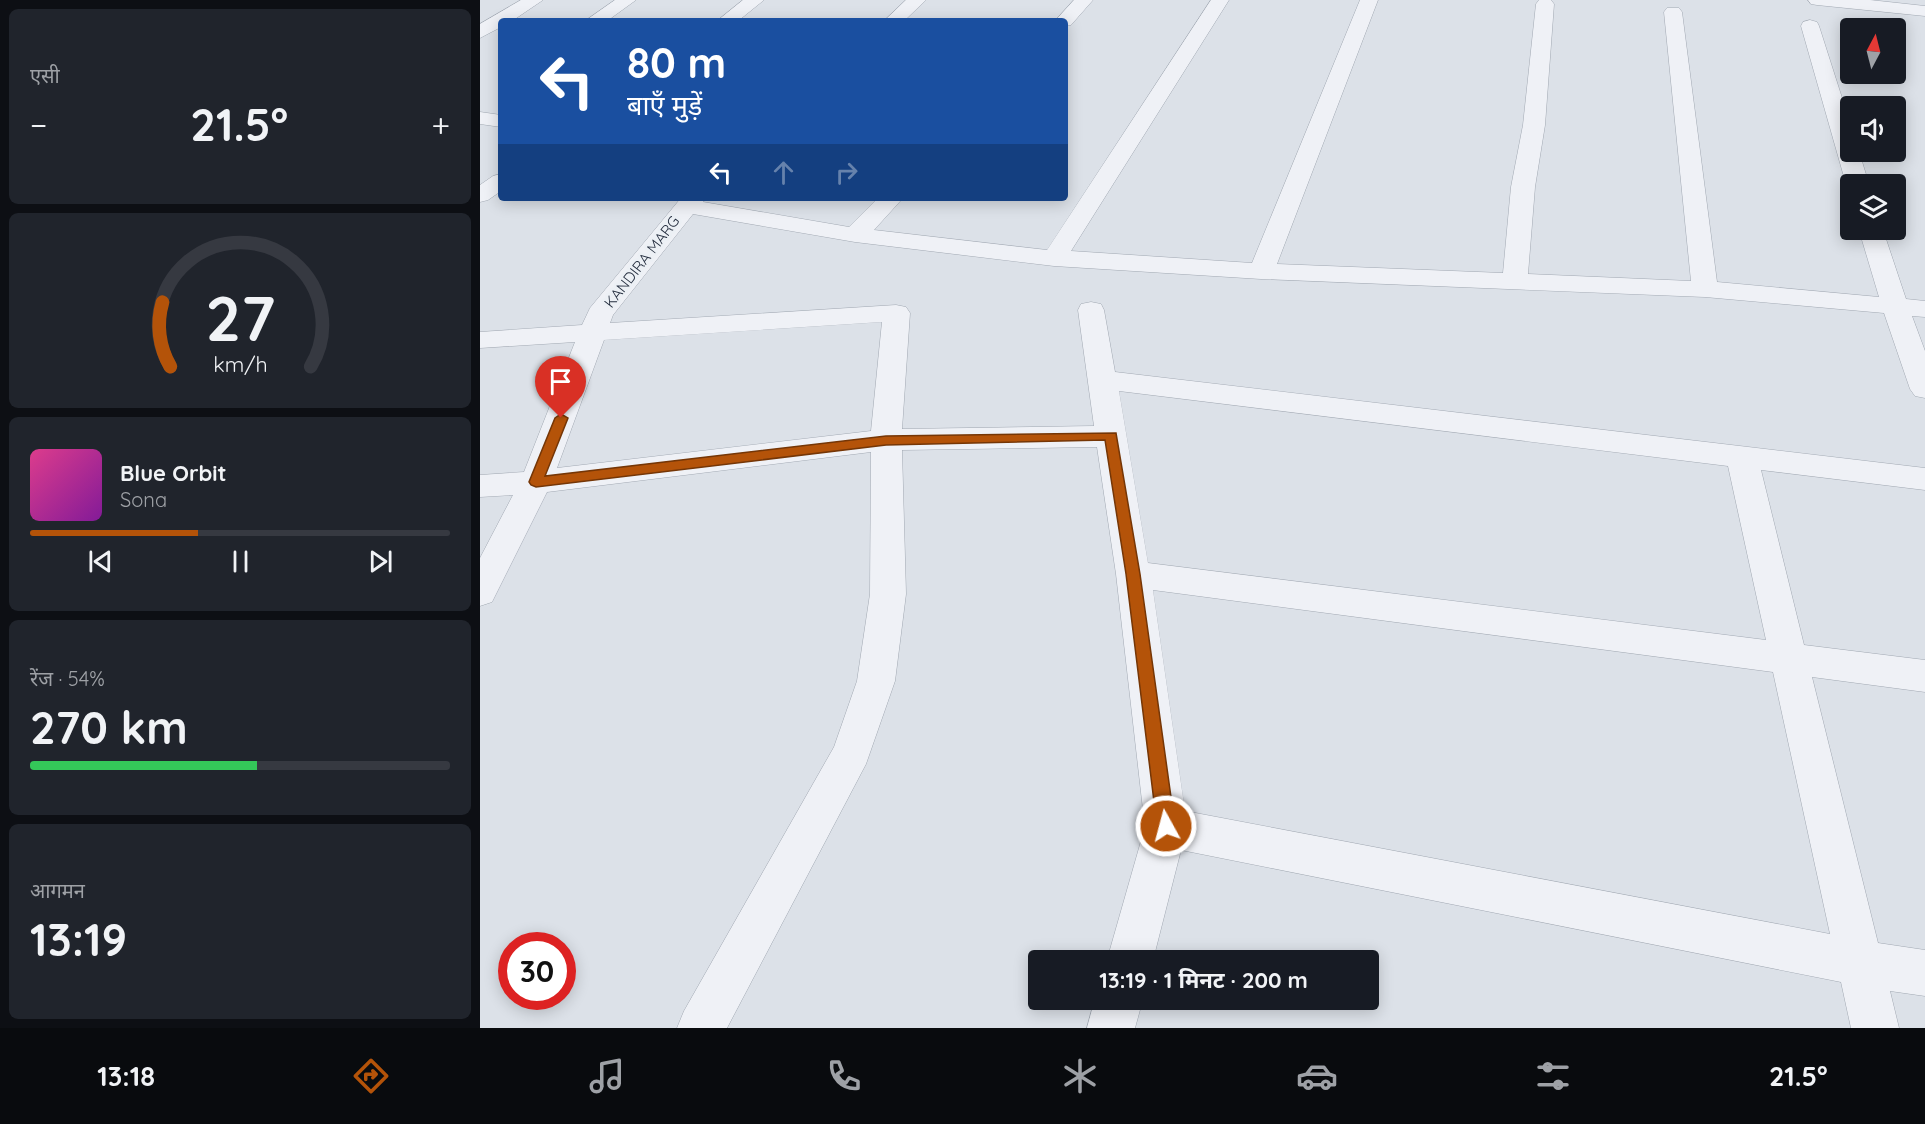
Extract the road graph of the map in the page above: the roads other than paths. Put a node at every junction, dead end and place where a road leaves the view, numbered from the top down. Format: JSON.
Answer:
{"nodes":[{"id":1,"x":534,"y":0,"type":"edge"},
{"id":2,"x":627,"y":0,"type":"edge"},
{"id":3,"x":755,"y":0,"type":"edge"},
{"id":4,"x":917,"y":0,"type":"edge"},
{"id":5,"x":1084,"y":0,"type":"edge"},
{"id":6,"x":1220,"y":0,"type":"edge"},
{"id":7,"x":1369,"y":0,"type":"edge"},
{"id":8,"x":1817,"y":0,"type":"edge"},
{"id":9,"x":1545,"y":4,"type":"dead end"},
{"id":10,"x":1925,"y":11,"type":"edge"},
{"id":11,"x":1673,"y":12,"type":"dead end"},
{"id":12,"x":504,"y":18,"type":"edge"},
{"id":13,"x":599,"y":18,"type":"edge"},
{"id":14,"x":730,"y":18,"type":"edge"},
{"id":15,"x":897,"y":18,"type":"edge"},
{"id":16,"x":1067,"y":18,"type":"edge"},
{"id":17,"x":498,"y":21,"type":"edge"},
{"id":18,"x":1810,"y":26,"type":"dead end"},
{"id":19,"x":480,"y":32,"type":"edge"},
{"id":20,"x":480,"y":118,"type":"edge"},
{"id":21,"x":498,"y":121,"type":"edge"},
{"id":22,"x":1855,"y":174,"type":"edge"},
{"id":23,"x":498,"y":182,"type":"edge"},
{"id":24,"x":480,"y":195,"type":"edge"},
{"id":25,"x":888,"y":201,"type":"edge"},
{"id":26,"x":690,"y":202,"type":"edge"},
{"id":27,"x":855,"y":236,"type":"junction"},
{"id":28,"x":1874,"y":240,"type":"edge"},
{"id":29,"x":1053,"y":258,"type":"junction"},
{"id":30,"x":1261,"y":271,"type":"junction"},
{"id":31,"x":1515,"y":280,"type":"junction"},
{"id":32,"x":1705,"y":289,"type":"junction"},
{"id":33,"x":1895,"y":307,"type":"junction"},
{"id":34,"x":1925,"y":309,"type":"edge"},
{"id":35,"x":1091,"y":310,"type":"dead end"},
{"id":36,"x":595,"y":332,"type":"junction"},
{"id":37,"x":480,"y":340,"type":"edge"},
{"id":38,"x":1102,"y":380,"type":"junction"},
{"id":39,"x":1925,"y":389,"type":"edge"},
{"id":40,"x":1111,"y":436,"type":"junction"},
{"id":41,"x":886,"y":440,"type":"junction"},
{"id":42,"x":1742,"y":457,"type":"junction"},
{"id":43,"x":1925,"y":479,"type":"edge"},
{"id":44,"x":536,"y":482,"type":"junction"},
{"id":45,"x":480,"y":486,"type":"edge"},
{"id":46,"x":1133,"y":574,"type":"junction"},
{"id":47,"x":480,"y":592,"type":"edge"},
{"id":48,"x":1788,"y":659,"type":"junction"},
{"id":49,"x":1925,"y":676,"type":"edge"},
{"id":50,"x":1166,"y":826,"type":"junction"},
{"id":51,"x":1133,"y":950,"type":"edge"},
{"id":52,"x":1860,"y":963,"type":"junction"},
{"id":53,"x":1925,"y":973,"type":"edge"},
{"id":54,"x":1116,"y":1010,"type":"edge"},
{"id":55,"x":701,"y":1028,"type":"edge"},
{"id":56,"x":1111,"y":1028,"type":"edge"},
{"id":57,"x":1875,"y":1028,"type":"edge"}],
"edges":[{"from":1,"to":12,"type":"street"},
{"from":2,"to":13,"type":"street"},
{"from":3,"to":14,"type":"street"},
{"from":4,"to":15,"type":"street"},
{"from":5,"to":16,"type":"street"},
{"from":6,"to":29,"type":"street"},
{"from":7,"to":30,"type":"street"},
{"from":8,"to":10,"type":"street"},
{"from":9,"to":31,"type":"street"},
{"from":11,"to":32,"type":"street"},
{"from":17,"to":19,"type":"street"},
{"from":18,"to":22,"type":"street"},
{"from":20,"to":21,"type":"street"},
{"from":23,"to":24,"type":"street"},
{"from":25,"to":27,"type":"street"},
{"from":26,"to":27,"type":"street"},
{"from":26,"to":36,"type":"street","name":"KANDIRA MARG"},
{"from":27,"to":29,"type":"street"},
{"from":28,"to":33,"type":"street"},
{"from":29,"to":30,"type":"street"},
{"from":30,"to":31,"type":"street"},
{"from":31,"to":32,"type":"street"},
{"from":32,"to":33,"type":"street"},
{"from":33,"to":34,"type":"street"},
{"from":33,"to":39,"type":"street"},
{"from":35,"to":38,"type":"street"},
{"from":36,"to":37,"type":"street"},
{"from":36,"to":41,"type":"street"},
{"from":36,"to":44,"type":"street","name":"KANDIRA MARG"},
{"from":38,"to":40,"type":"street"},
{"from":38,"to":42,"type":"street"},
{"from":40,"to":41,"type":"street"},
{"from":40,"to":46,"type":"street"},
{"from":41,"to":44,"type":"street"},
{"from":41,"to":55,"type":"street"},
{"from":42,"to":43,"type":"street"},
{"from":42,"to":48,"type":"street"},
{"from":44,"to":45,"type":"street"},
{"from":44,"to":47,"type":"street","name":"KANDIRA MARG"},
{"from":46,"to":48,"type":"street"},
{"from":46,"to":50,"type":"street"},
{"from":48,"to":49,"type":"street"},
{"from":48,"to":52,"type":"street"},
{"from":50,"to":51,"type":"street"},
{"from":50,"to":52,"type":"street"},
{"from":52,"to":53,"type":"street"},
{"from":52,"to":57,"type":"street"},
{"from":54,"to":56,"type":"street"}]}
